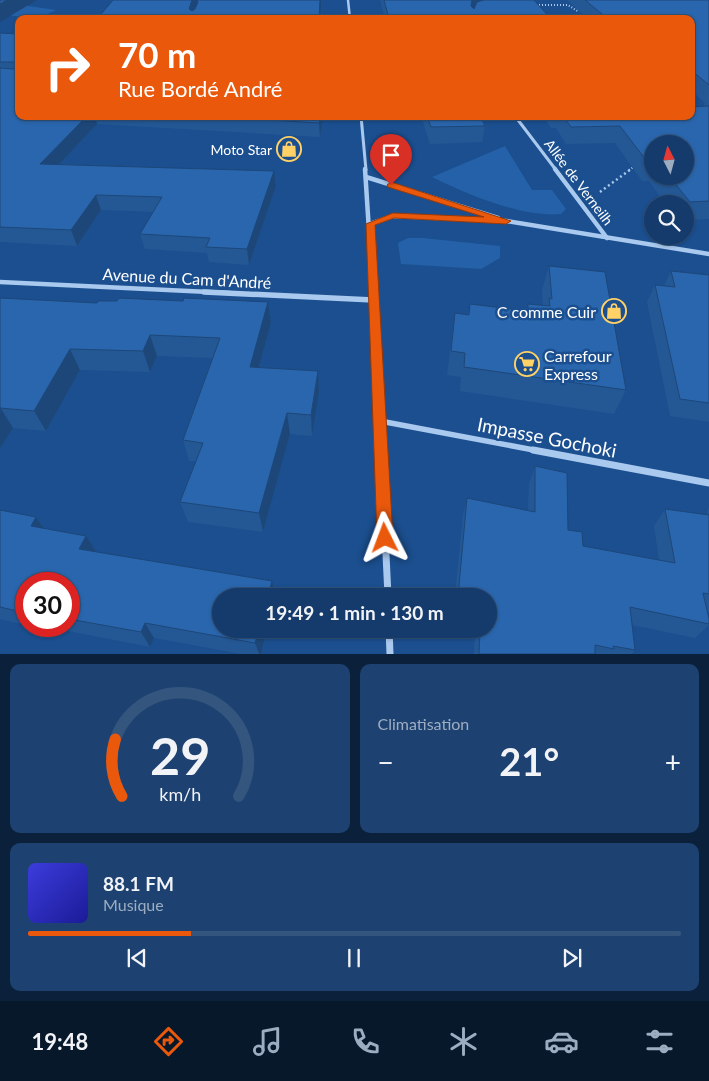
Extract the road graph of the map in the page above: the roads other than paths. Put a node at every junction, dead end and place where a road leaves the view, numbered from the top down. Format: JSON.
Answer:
{"nodes":[{"id":1,"x":348,"y":0,"type":"edge"},
{"id":2,"x":350,"y":15,"type":"edge"},
{"id":3,"x":362,"y":120,"type":"edge"},
{"id":4,"x":518,"y":120,"type":"edge"},
{"id":5,"x":366,"y":177,"type":"junction"},
{"id":6,"x":506,"y":221,"type":"junction"},
{"id":7,"x":370,"y":224,"type":"junction"},
{"id":8,"x":607,"y":238,"type":"junction"},
{"id":9,"x":709,"y":254,"type":"edge"},
{"id":10,"x":0,"y":282,"type":"edge"},
{"id":11,"x":373,"y":300,"type":"junction"},
{"id":12,"x":380,"y":421,"type":"junction"},
{"id":13,"x":709,"y":483,"type":"edge"},
{"id":14,"x":388,"y":588,"type":"edge"},
{"id":15,"x":389,"y":638,"type":"edge"},
{"id":16,"x":390,"y":654,"type":"edge"}],
"edges":[{"from":1,"to":2,"type":"street"},
{"from":3,"to":5,"type":"street"},
{"from":4,"to":8,"type":"street","name":"Allée de Verneilh"},
{"from":5,"to":6,"type":"street"},
{"from":5,"to":7,"type":"street"},
{"from":6,"to":7,"type":"street"},
{"from":6,"to":8,"type":"street"},
{"from":7,"to":11,"type":"street"},
{"from":8,"to":9,"type":"street"},
{"from":10,"to":11,"type":"street","name":"Avenue du Cam d'André"},
{"from":11,"to":12,"type":"street"},
{"from":12,"to":13,"type":"street","name":"Impasse Gochoki"},
{"from":12,"to":14,"type":"street"},
{"from":15,"to":16,"type":"street"}]}
